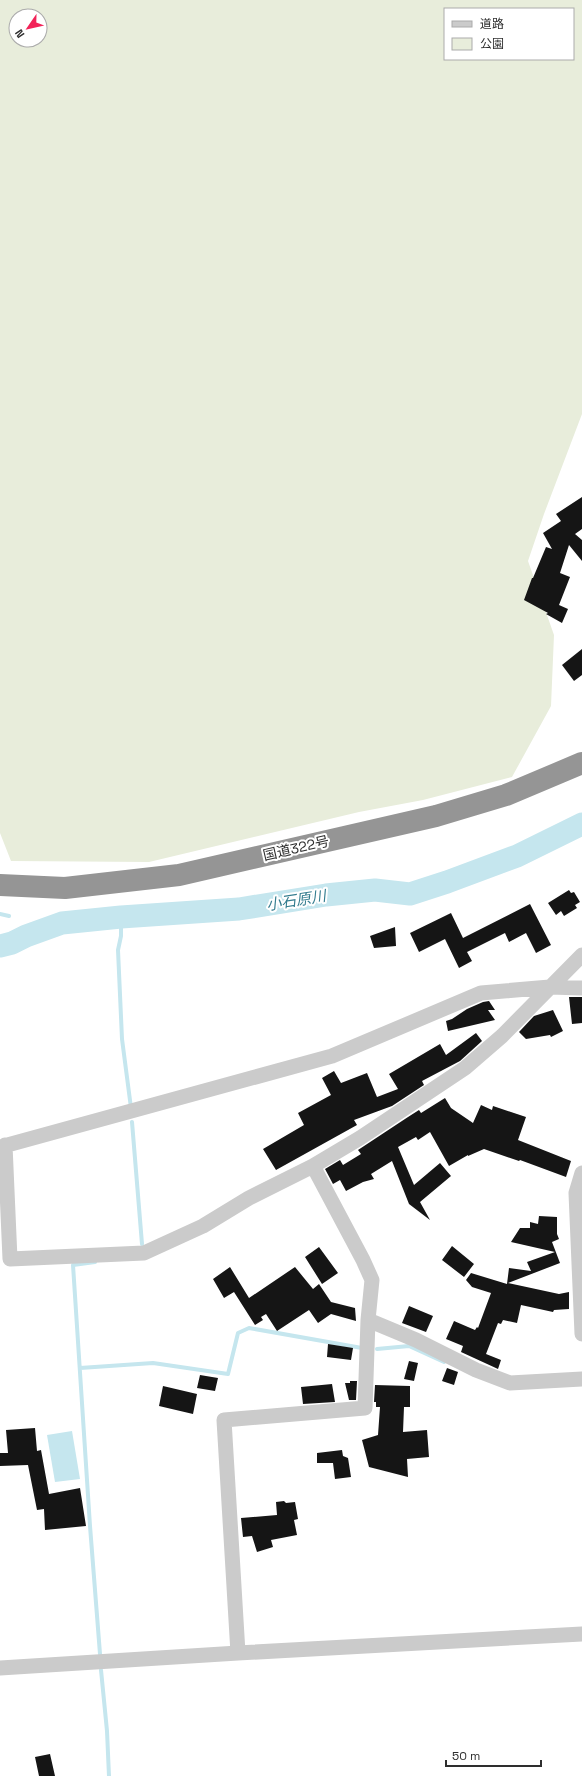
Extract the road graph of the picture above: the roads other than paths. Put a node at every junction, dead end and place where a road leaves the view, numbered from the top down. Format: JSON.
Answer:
{"nodes":[{"id":1,"x":582,"y":763,"type":"edge"},
{"id":2,"x":0,"y":885,"type":"edge"},
{"id":3,"x":582,"y":955,"type":"edge"},
{"id":4,"x":550,"y":987,"type":"junction"},
{"id":5,"x":582,"y":988,"type":"edge"},
{"id":6,"x":2,"y":1146,"type":"edge"},
{"id":7,"x":313,"y":1166,"type":"junction"},
{"id":8,"x":582,"y":1173,"type":"edge"},
{"id":9,"x":581,"y":1298,"type":"edge"},
{"id":10,"x":368,"y":1320,"type":"junction"},
{"id":11,"x":582,"y":1334,"type":"edge"},
{"id":12,"x":582,"y":1379,"type":"edge"},
{"id":13,"x":582,"y":1634,"type":"edge"},
{"id":14,"x":238,"y":1653,"type":"junction"},
{"id":15,"x":0,"y":1668,"type":"edge"}],
"edges":[{"from":1,"to":2,"type":"highway","name":"国道322号"},
{"from":3,"to":4,"type":"street"},
{"from":4,"to":5,"type":"street"},
{"from":4,"to":6,"type":"street"},
{"from":4,"to":7,"type":"street"},
{"from":6,"to":7,"type":"street"},
{"from":7,"to":10,"type":"street"},
{"from":8,"to":9,"type":"street"},
{"from":9,"to":11,"type":"street"},
{"from":10,"to":12,"type":"street"},
{"from":10,"to":14,"type":"street"},
{"from":13,"to":14,"type":"street"},
{"from":14,"to":15,"type":"street"}]}
